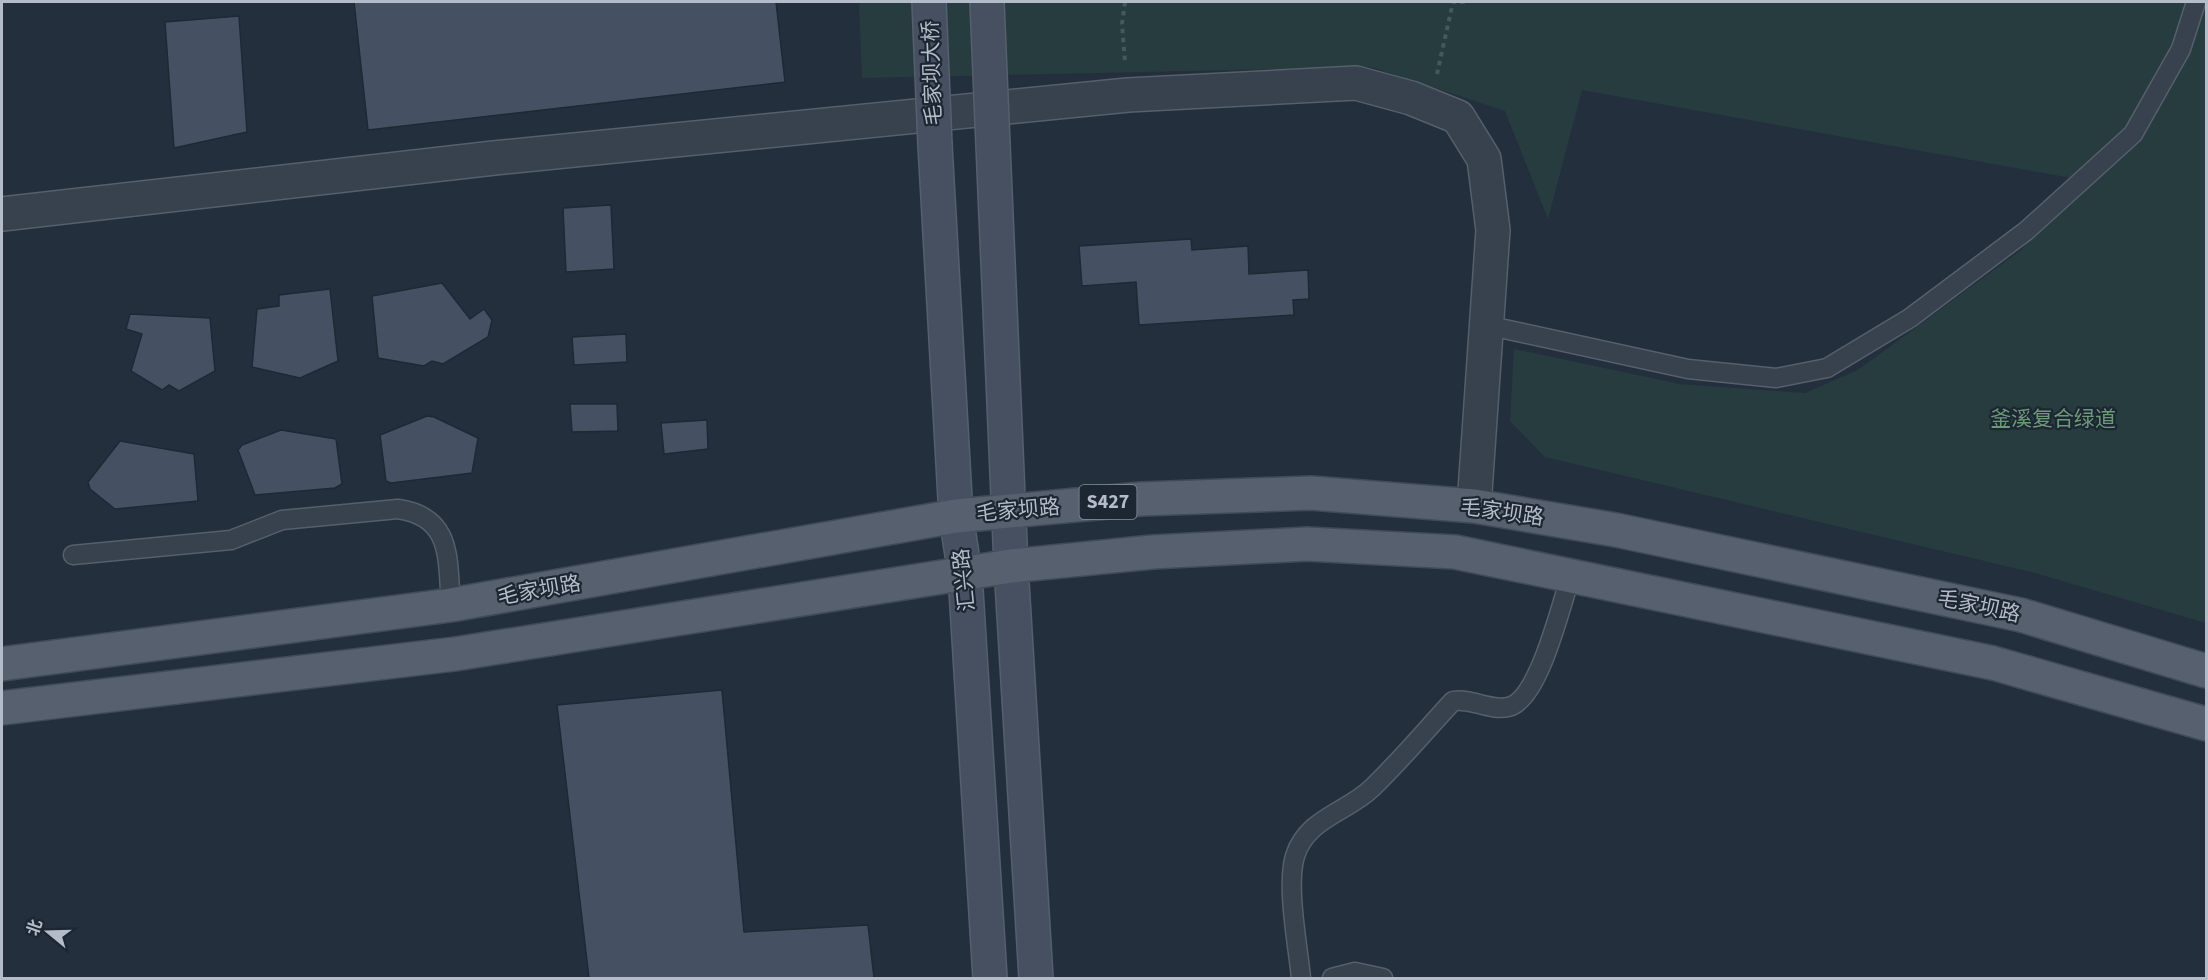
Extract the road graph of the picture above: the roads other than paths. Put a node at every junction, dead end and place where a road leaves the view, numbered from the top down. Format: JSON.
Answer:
{"nodes":[{"id":1,"x":929,"y":2,"type":"edge"},
{"id":2,"x":987,"y":2,"type":"edge"},
{"id":3,"x":2196,"y":2,"type":"edge"},
{"id":4,"x":935,"y":145,"type":"joint"},
{"id":5,"x":2,"y":214,"type":"edge"},
{"id":6,"x":1486,"y":325,"type":"junction"},
{"id":7,"x":1474,"y":506,"type":"junction"},
{"id":8,"x":1010,"y":510,"type":"junction"},
{"id":9,"x":956,"y":516,"type":"junction"},
{"id":10,"x":73,"y":555,"type":"dead end"},
{"id":11,"x":1011,"y":566,"type":"junction"},
{"id":12,"x":965,"y":574,"type":"junction"},
{"id":13,"x":1571,"y":575,"type":"junction"},
{"id":14,"x":451,"y":605,"type":"junction"},
{"id":15,"x":2,"y":664,"type":"edge"},
{"id":16,"x":2206,"y":671,"type":"edge"},
{"id":17,"x":2,"y":708,"type":"edge"},
{"id":18,"x":2206,"y":724,"type":"edge"},
{"id":19,"x":990,"y":978,"type":"edge"},
{"id":20,"x":1036,"y":978,"type":"edge"},
{"id":21,"x":1301,"y":978,"type":"edge"},
{"id":22,"x":1332,"y":978,"type":"edge"},
{"id":23,"x":1383,"y":978,"type":"edge"}],
"edges":[{"from":1,"to":4,"type":"main road","name":"毛家坝大桥","bridge":true},
{"from":2,"to":8,"type":"main road","bridge":true},
{"from":3,"to":6,"type":"lane"},
{"from":4,"to":9,"type":"main road","name":"汇兴路"},
{"from":5,"to":6,"type":"street"},
{"from":6,"to":7,"type":"street"},
{"from":7,"to":8,"type":"main road","name":"毛家坝路","number":"S427"},
{"from":7,"to":16,"type":"main road","name":"毛家坝路","number":"S427"},
{"from":8,"to":9,"type":"main road","name":"毛家坝路","number":"S427"},
{"from":8,"to":11,"type":"main road"},
{"from":9,"to":12,"type":"main road","name":"汇兴路"},
{"from":9,"to":14,"type":"main road","name":"毛家坝路","number":"S427"},
{"from":10,"to":14,"type":"lane"},
{"from":11,"to":12,"type":"main road"},
{"from":11,"to":13,"type":"main road"},
{"from":11,"to":20,"type":"main road"},
{"from":12,"to":17,"type":"main road"},
{"from":12,"to":19,"type":"main road","name":"汇兴路"},
{"from":13,"to":18,"type":"main road"},
{"from":13,"to":21,"type":"lane"},
{"from":14,"to":15,"type":"main road","name":"毛家坝路","number":"S427"},
{"from":22,"to":23,"type":"lane"}]}
